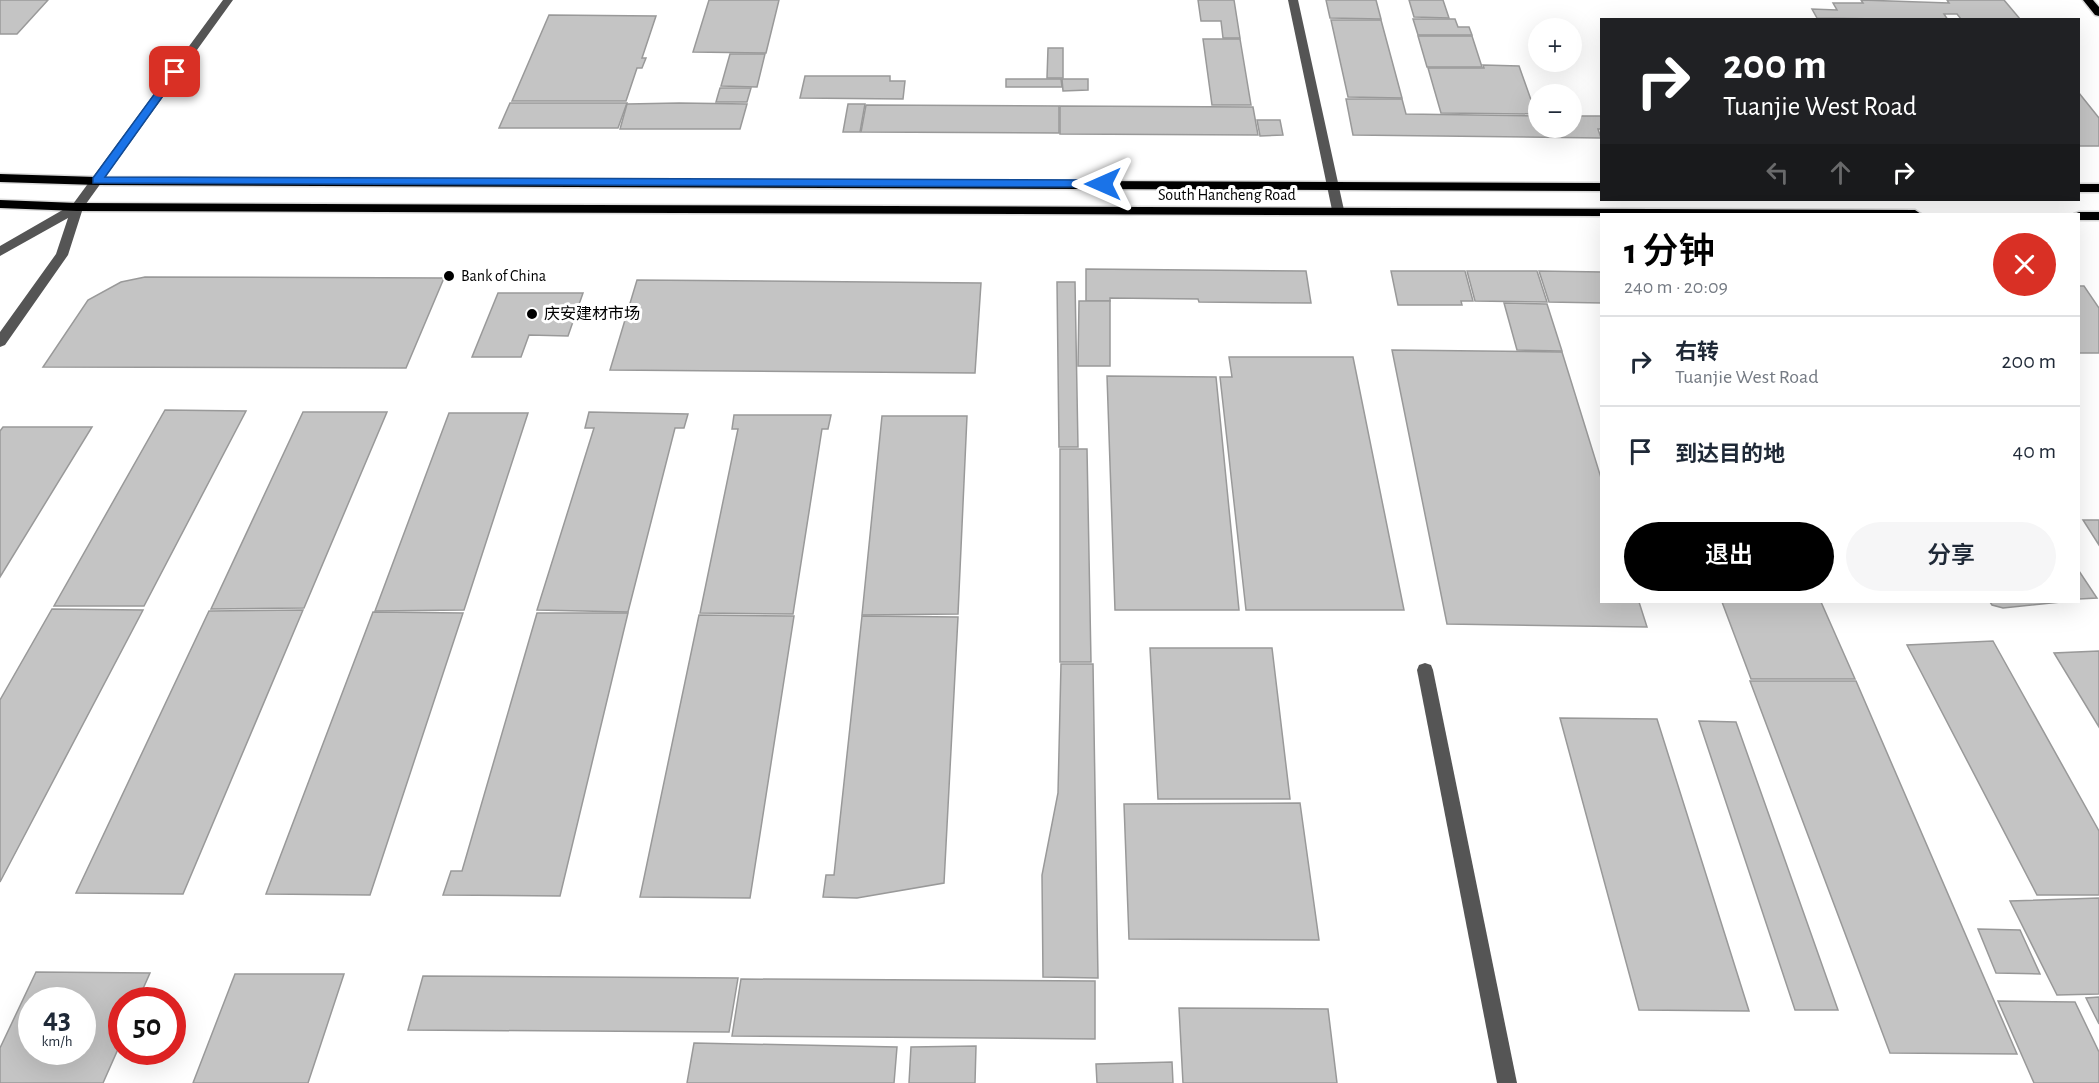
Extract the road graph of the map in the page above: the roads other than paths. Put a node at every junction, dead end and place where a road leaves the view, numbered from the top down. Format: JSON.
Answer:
{"nodes":[{"id":1,"x":228,"y":0,"type":"edge"},
{"id":2,"x":1293,"y":0,"type":"edge"},
{"id":3,"x":2088,"y":0,"type":"edge"},
{"id":4,"x":2099,"y":13,"type":"edge"},
{"id":5,"x":0,"y":178,"type":"edge"},
{"id":6,"x":97,"y":181,"type":"junction"},
{"id":7,"x":1332,"y":186,"type":"junction"},
{"id":8,"x":1600,"y":187,"type":"edge"},
{"id":9,"x":2080,"y":188,"type":"edge"},
{"id":10,"x":2099,"y":188,"type":"edge"},
{"id":11,"x":0,"y":204,"type":"edge"},
{"id":12,"x":77,"y":207,"type":"junction"},
{"id":13,"x":1338,"y":210,"type":"junction"},
{"id":14,"x":1771,"y":213,"type":"edge"},
{"id":15,"x":2080,"y":216,"type":"edge"},
{"id":16,"x":2099,"y":216,"type":"edge"},
{"id":17,"x":0,"y":252,"type":"edge"},
{"id":18,"x":0,"y":342,"type":"edge"},
{"id":19,"x":1425,"y":670,"type":"dead end"},
{"id":20,"x":1507,"y":1083,"type":"edge"}],
"edges":[{"from":1,"to":6,"type":"street"},
{"from":2,"to":7,"type":"street"},
{"from":3,"to":4,"type":"main road"},
{"from":5,"to":6,"type":"main road","name":"South Hancheng Road"},
{"from":6,"to":7,"type":"main road","name":"South Hancheng Road"},
{"from":6,"to":12,"type":"street"},
{"from":7,"to":8,"type":"main road","name":"South Hancheng Road"},
{"from":7,"to":13,"type":"street"},
{"from":9,"to":10,"type":"main road"},
{"from":11,"to":12,"type":"main road","name":"South Hancheng Road"},
{"from":12,"to":13,"type":"main road","name":"South Hancheng Road"},
{"from":12,"to":17,"type":"street"},
{"from":12,"to":18,"type":"street"},
{"from":13,"to":14,"type":"main road","name":"South Hancheng Road"},
{"from":15,"to":16,"type":"main road"},
{"from":19,"to":20,"type":"street"}]}
